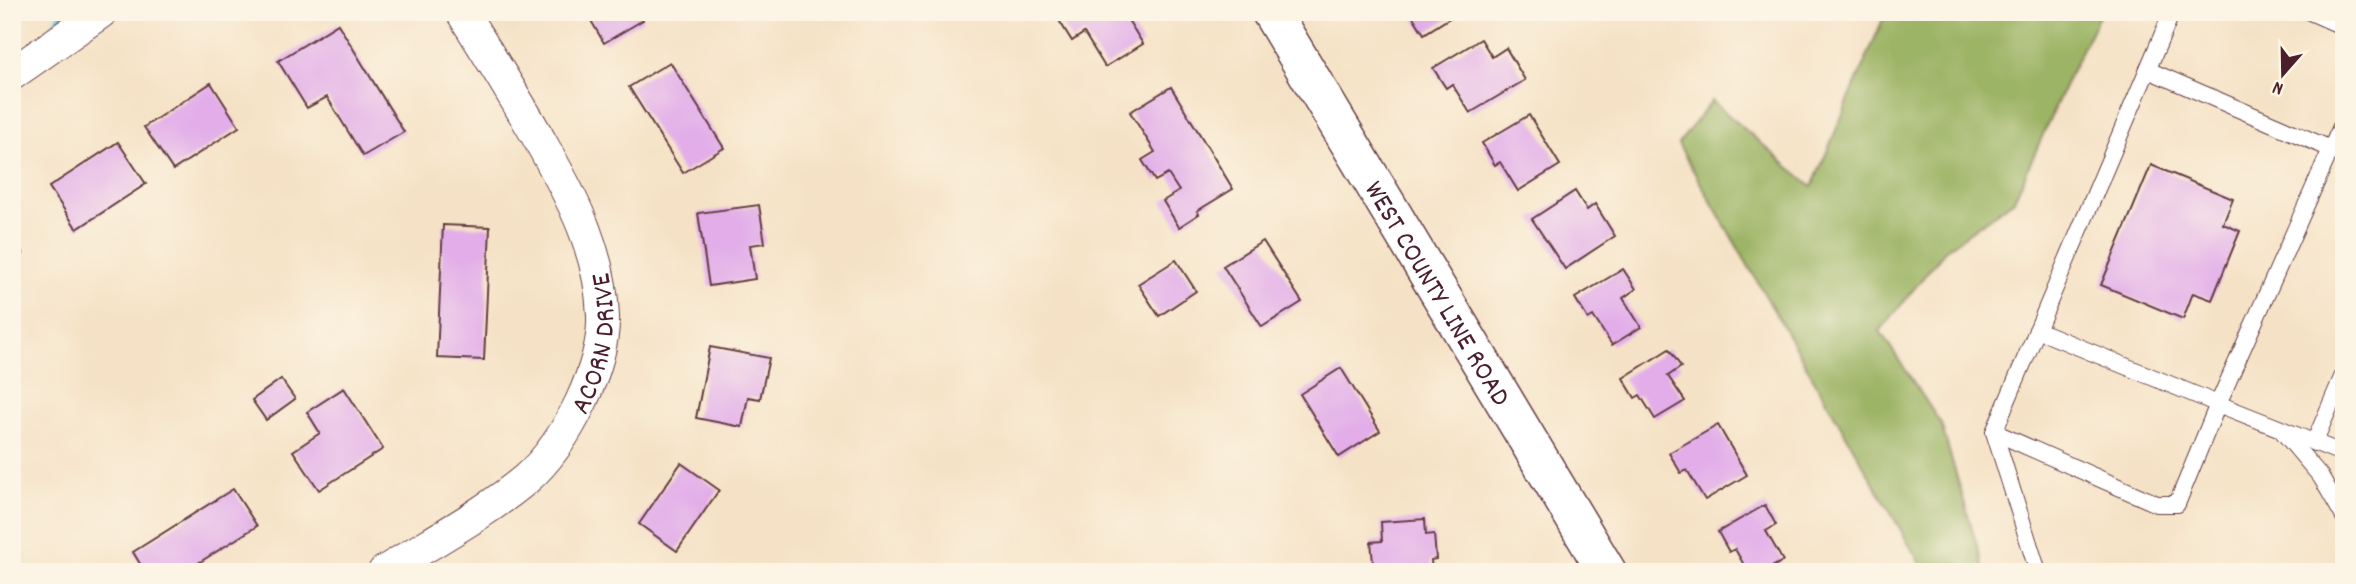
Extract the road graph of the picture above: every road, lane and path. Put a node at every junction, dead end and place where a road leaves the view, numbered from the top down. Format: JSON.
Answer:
{"nodes":[{"id":1,"x":101,"y":12,"type":"edge"},
{"id":2,"x":462,"y":12,"type":"edge"},
{"id":3,"x":1270,"y":12,"type":"edge"},
{"id":4,"x":2172,"y":12,"type":"edge"},
{"id":5,"x":2310,"y":12,"type":"edge"},
{"id":6,"x":2344,"y":27,"type":"edge"},
{"id":7,"x":2148,"y":70,"type":"junction"},
{"id":8,"x":12,"y":74,"type":"edge"},
{"id":9,"x":2344,"y":120,"type":"edge"},
{"id":10,"x":2337,"y":152,"type":"edge"},
{"id":11,"x":2037,"y":330,"type":"junction"},
{"id":12,"x":2344,"y":373,"type":"edge"},
{"id":13,"x":2218,"y":404,"type":"junction"},
{"id":14,"x":2281,"y":430,"type":"junction"},
{"id":15,"x":1994,"y":432,"type":"junction"},
{"id":16,"x":2314,"y":443,"type":"junction"},
{"id":17,"x":2344,"y":454,"type":"edge"},
{"id":18,"x":2344,"y":517,"type":"edge"},
{"id":19,"x":384,"y":572,"type":"edge"},
{"id":20,"x":1607,"y":572,"type":"edge"},
{"id":21,"x":2038,"y":572,"type":"edge"}],
"edges":[{"from":1,"to":8,"type":"street"},
{"from":2,"to":19,"type":"street","name":"ACORN DRIVE"},
{"from":3,"to":20,"type":"main road","name":"WEST COUNTY LINE ROAD"},
{"from":4,"to":7,"type":"lane"},
{"from":5,"to":6,"type":"lane"},
{"from":7,"to":10,"type":"lane"},
{"from":7,"to":11,"type":"lane"},
{"from":9,"to":10,"type":"lane"},
{"from":10,"to":13,"type":"lane"},
{"from":11,"to":13,"type":"lane"},
{"from":11,"to":15,"type":"lane"},
{"from":12,"to":16,"type":"lane"},
{"from":13,"to":14,"type":"lane"},
{"from":13,"to":15,"type":"lane"},
{"from":14,"to":16,"type":"lane"},
{"from":14,"to":18,"type":"lane"},
{"from":15,"to":21,"type":"lane"},
{"from":16,"to":17,"type":"lane"}]}
